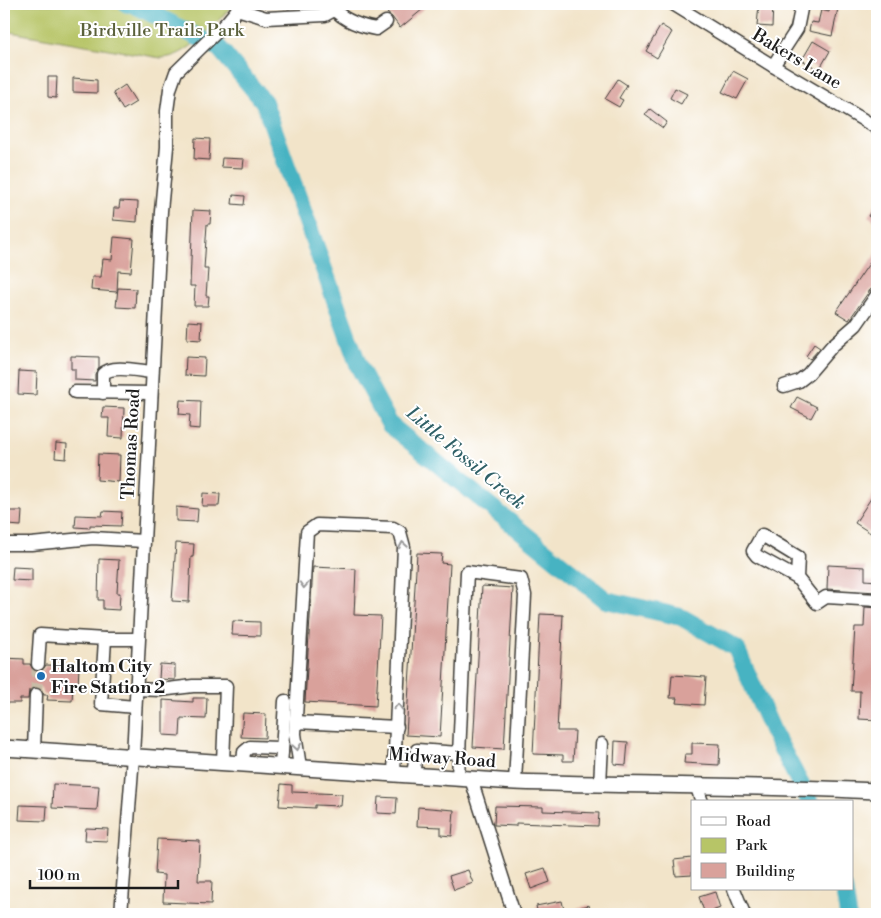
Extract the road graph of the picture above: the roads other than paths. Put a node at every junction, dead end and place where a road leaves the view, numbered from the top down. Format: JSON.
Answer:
{"nodes":[{"id":1,"x":673,"y":4,"type":"edge"},
{"id":2,"x":802,"y":4,"type":"edge"},
{"id":3,"x":240,"y":6,"type":"edge"},
{"id":4,"x":332,"y":7,"type":"edge"},
{"id":5,"x":386,"y":22,"type":"dead end"},
{"id":6,"x":773,"y":66,"type":"junction"},
{"id":7,"x":877,"y":128,"type":"edge"},
{"id":8,"x":877,"y":295,"type":"edge"},
{"id":9,"x":152,"y":372,"type":"junction"},
{"id":10,"x":784,"y":386,"type":"dead end"},
{"id":11,"x":75,"y":392,"type":"dead end"},
{"id":12,"x":103,"y":393,"type":"junction"},
{"id":13,"x":151,"y":393,"type":"junction"},
{"id":14,"x":143,"y":541,"type":"junction"},
{"id":15,"x":4,"y":544,"type":"edge"},
{"id":16,"x":797,"y":578,"type":"dead end"},
{"id":17,"x":877,"y":600,"type":"edge"},
{"id":18,"x":106,"y":639,"type":"junction"},
{"id":19,"x":138,"y":639,"type":"junction"},
{"id":20,"x":38,"y":664,"type":"tunnel mouth"},
{"id":21,"x":136,"y":689,"type":"junction"},
{"id":22,"x":36,"y":695,"type":"tunnel mouth"},
{"id":23,"x":285,"y":701,"type":"dead end"},
{"id":24,"x":135,"y":707,"type":"junction"},
{"id":25,"x":296,"y":722,"type":"junction"},
{"id":26,"x":397,"y":727,"type":"junction"},
{"id":27,"x":602,"y":744,"type":"dead end"},
{"id":28,"x":4,"y":748,"type":"edge"},
{"id":29,"x":34,"y":750,"type":"junction"},
{"id":30,"x":459,"y":753,"type":"junction"},
{"id":31,"x":133,"y":756,"type":"junction"},
{"id":32,"x":282,"y":758,"type":"junction"},
{"id":33,"x":223,"y":762,"type":"junction"},
{"id":34,"x":300,"y":766,"type":"junction"},
{"id":35,"x":394,"y":773,"type":"junction"},
{"id":36,"x":413,"y":774,"type":"junction"},
{"id":37,"x":465,"y":778,"type":"junction"},
{"id":38,"x":515,"y":782,"type":"junction"},
{"id":39,"x":600,"y":784,"type":"junction"},
{"id":40,"x":696,"y":786,"type":"junction"},
{"id":41,"x":877,"y":791,"type":"edge"},
{"id":42,"x":701,"y":800,"type":"edge"},
{"id":43,"x":734,"y":890,"type":"edge"},
{"id":44,"x":121,"y":914,"type":"edge"},
{"id":45,"x":514,"y":914,"type":"edge"},
{"id":46,"x":744,"y":914,"type":"edge"}],
"edges":[{"from":1,"to":6,"type":"street","name":"Bakers Lane"},
{"from":2,"to":6,"type":"street"},
{"from":3,"to":4,"type":"street"},
{"from":3,"to":9,"type":"street","name":"Thomas Road"},
{"from":4,"to":5,"type":"street"},
{"from":6,"to":7,"type":"street","name":"Bakers Lane"},
{"from":8,"to":10,"type":"street"},
{"from":9,"to":12,"type":"street"},
{"from":9,"to":13,"type":"street","name":"Thomas Road"},
{"from":11,"to":12,"type":"street"},
{"from":12,"to":13,"type":"street"},
{"from":13,"to":14,"type":"street","name":"Thomas Road"},
{"from":14,"to":15,"type":"street"},
{"from":14,"to":19,"type":"street","name":"Thomas Road"},
{"from":16,"to":17,"type":"street"},
{"from":18,"to":19,"type":"street"},
{"from":18,"to":20,"type":"street"},
{"from":18,"to":24,"type":"street"},
{"from":19,"to":21,"type":"street","name":"Thomas Road"},
{"from":21,"to":24,"type":"street","name":"Thomas Road"},
{"from":21,"to":33,"type":"street"},
{"from":22,"to":29,"type":"street"},
{"from":23,"to":32,"type":"street"},
{"from":24,"to":31,"type":"street","name":"Thomas Road"},
{"from":25,"to":26,"type":"street"},
{"from":26,"to":25,"type":"street","one_way":true},
{"from":25,"to":34,"type":"street","one_way":true},
{"from":26,"to":35,"type":"street"},
{"from":27,"to":39,"type":"street"},
{"from":28,"to":29,"type":"main road","name":"Midway Road"},
{"from":29,"to":31,"type":"main road","name":"Midway Road"},
{"from":30,"to":36,"type":"street"},
{"from":30,"to":37,"type":"street"},
{"from":30,"to":38,"type":"street"},
{"from":31,"to":33,"type":"main road","name":"Midway Road"},
{"from":31,"to":44,"type":"street","name":"Thomas Road"},
{"from":32,"to":33,"type":"main road","name":"Midway Road"},
{"from":32,"to":34,"type":"main road","name":"Midway Road"},
{"from":34,"to":35,"type":"main road","name":"Midway Road"},
{"from":35,"to":36,"type":"main road","name":"Midway Road"},
{"from":36,"to":37,"type":"main road","name":"Midway Road"},
{"from":37,"to":38,"type":"main road","name":"Midway Road"},
{"from":37,"to":45,"type":"street"},
{"from":38,"to":39,"type":"main road","name":"Midway Road"},
{"from":39,"to":40,"type":"main road","name":"Midway Road"},
{"from":40,"to":41,"type":"main road","name":"Midway Road"},
{"from":40,"to":42,"type":"street"},
{"from":43,"to":46,"type":"street"}]}
